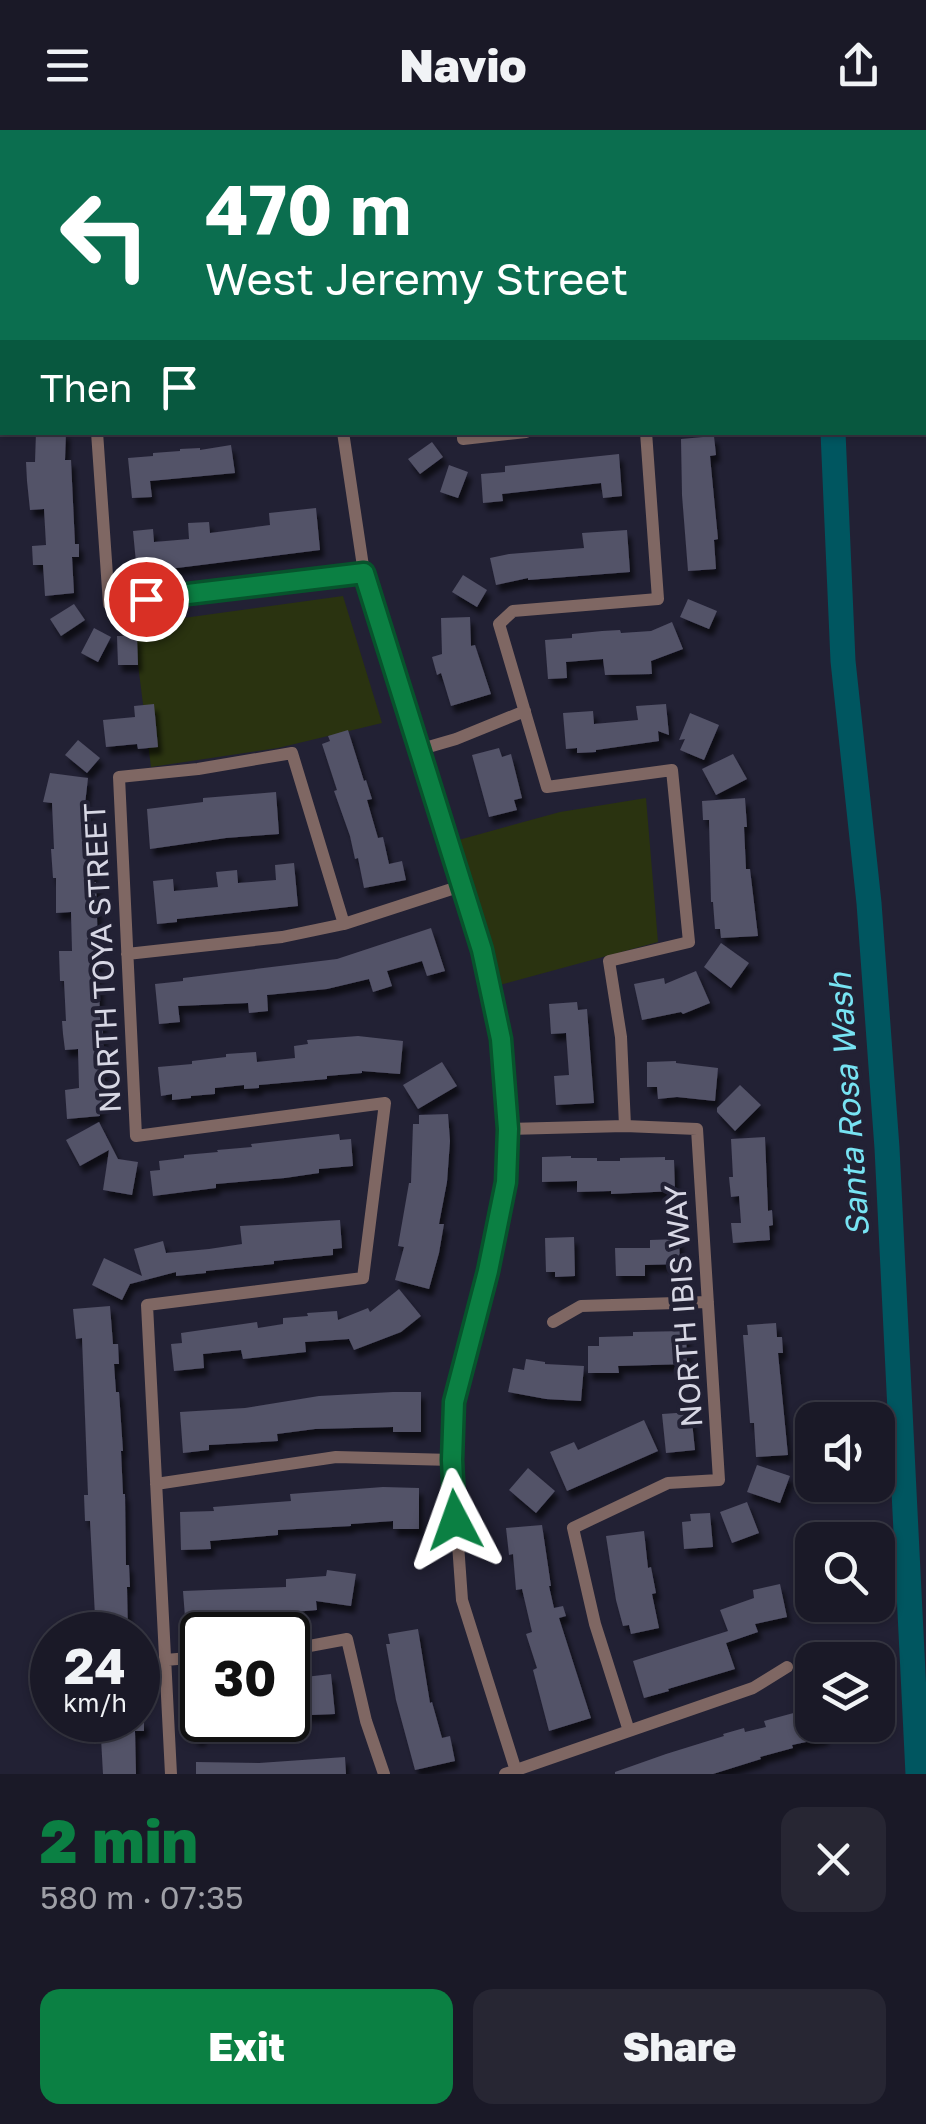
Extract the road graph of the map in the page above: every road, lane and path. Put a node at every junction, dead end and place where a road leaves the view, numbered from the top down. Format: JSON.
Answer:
{"nodes":[{"id":1,"x":97,"y":435,"type":"edge"},
{"id":2,"x":343,"y":435,"type":"edge"},
{"id":3,"x":646,"y":435,"type":"edge"},
{"id":4,"x":364,"y":573,"type":"junction"},
{"id":5,"x":525,"y":711,"type":"junction"},
{"id":6,"x":418,"y":750,"type":"junction"},
{"id":7,"x":460,"y":886,"type":"junction"},
{"id":8,"x":344,"y":924,"type":"junction"},
{"id":9,"x":127,"y":954,"type":"junction"},
{"id":10,"x":625,"y":1126,"type":"junction"},
{"id":11,"x":508,"y":1129,"type":"junction"},
{"id":12,"x":708,"y":1302,"type":"junction"},
{"id":13,"x":553,"y":1322,"type":"dead end"},
{"id":14,"x":452,"y":1460,"type":"junction"},
{"id":15,"x":156,"y":1484,"type":"junction"},
{"id":16,"x":310,"y":1646,"type":"edge"},
{"id":17,"x":180,"y":1659,"type":"edge"},
{"id":18,"x":165,"y":1660,"type":"junction"},
{"id":19,"x":787,"y":1667,"type":"dead end"},
{"id":20,"x":629,"y":1731,"type":"junction"},
{"id":21,"x":513,"y":1773,"type":"edge"},
{"id":22,"x":171,"y":1774,"type":"edge"},
{"id":23,"x":384,"y":1774,"type":"edge"}],
"edges":[{"from":1,"to":4,"type":"street"},
{"from":2,"to":4,"type":"street"},
{"from":3,"to":5,"type":"street"},
{"from":4,"to":6,"type":"street"},
{"from":5,"to":6,"type":"street"},
{"from":5,"to":10,"type":"street"},
{"from":6,"to":7,"type":"street"},
{"from":7,"to":8,"type":"street"},
{"from":7,"to":11,"type":"street"},
{"from":8,"to":9,"type":"street"},
{"from":8,"to":9,"type":"street","name":"NORTH TOYA STREET"},
{"from":9,"to":15,"type":"street","name":"NORTH TOYA STREET"},
{"from":10,"to":11,"type":"street"},
{"from":10,"to":12,"type":"street","name":"NORTH IBIS WAY"},
{"from":11,"to":14,"type":"street"},
{"from":12,"to":13,"type":"street"},
{"from":12,"to":20,"type":"street","name":"NORTH IBIS WAY"},
{"from":14,"to":15,"type":"street"},
{"from":14,"to":21,"type":"street"},
{"from":15,"to":18,"type":"street"},
{"from":16,"to":23,"type":"street"},
{"from":17,"to":18,"type":"street"},
{"from":18,"to":22,"type":"street"},
{"from":19,"to":20,"type":"street"},
{"from":20,"to":21,"type":"street"}]}
